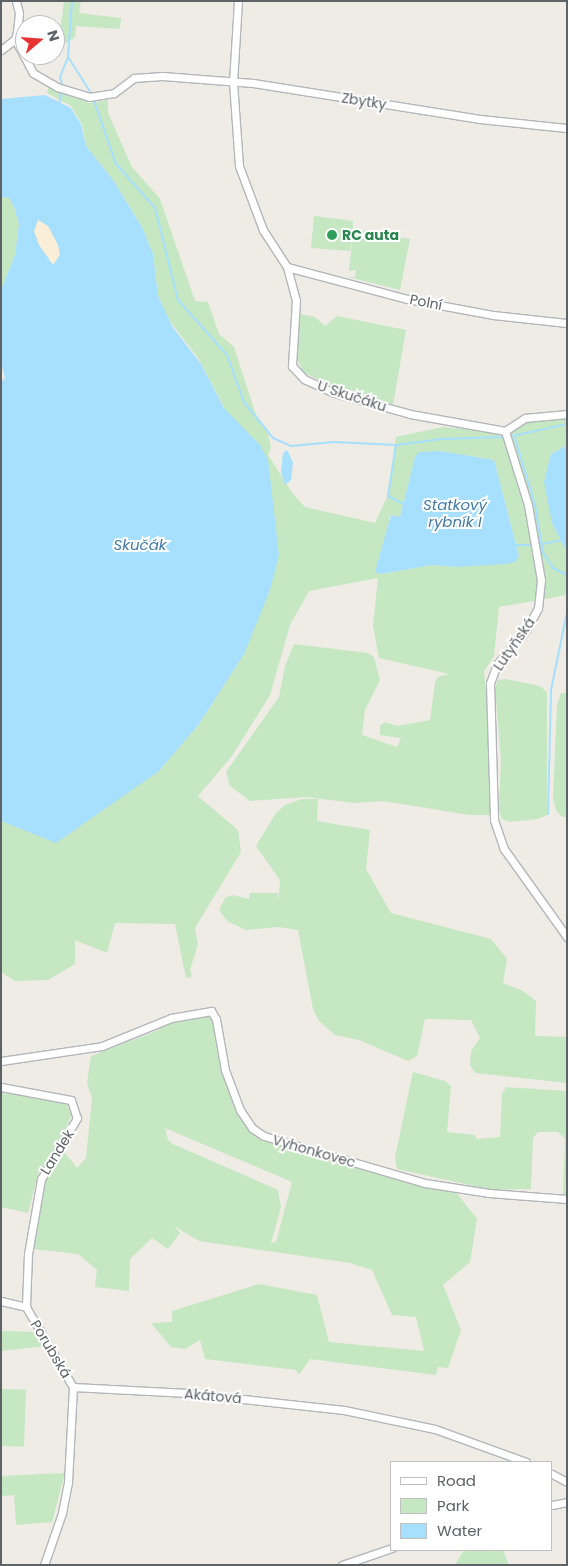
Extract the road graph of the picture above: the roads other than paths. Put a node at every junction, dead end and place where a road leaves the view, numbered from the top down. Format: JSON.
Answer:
{"nodes":[{"id":1,"x":16,"y":1,"type":"edge"},
{"id":2,"x":238,"y":1,"type":"edge"},
{"id":3,"x":19,"y":15,"type":"edge"},
{"id":4,"x":15,"y":38,"type":"edge"},
{"id":5,"x":1,"y":50,"type":"edge"},
{"id":6,"x":29,"y":65,"type":"edge"},
{"id":7,"x":233,"y":82,"type":"junction"},
{"id":8,"x":567,"y":128,"type":"edge"},
{"id":9,"x":287,"y":267,"type":"junction"},
{"id":10,"x":567,"y":323,"type":"edge"},
{"id":11,"x":567,"y":414,"type":"edge"},
{"id":12,"x":504,"y":431,"type":"junction"},
{"id":13,"x":567,"y":937,"type":"edge"},
{"id":14,"x":1,"y":1061,"type":"edge"},
{"id":15,"x":1,"y":1087,"type":"edge"},
{"id":16,"x":567,"y":1199,"type":"edge"},
{"id":17,"x":1,"y":1301,"type":"edge"},
{"id":18,"x":26,"y":1307,"type":"junction"},
{"id":19,"x":73,"y":1387,"type":"junction"},
{"id":20,"x":523,"y":1461,"type":"edge"},
{"id":21,"x":553,"y":1475,"type":"edge"},
{"id":22,"x":567,"y":1482,"type":"edge"},
{"id":23,"x":567,"y":1502,"type":"edge"},
{"id":24,"x":553,"y":1505,"type":"edge"},
{"id":25,"x":390,"y":1549,"type":"edge"},
{"id":26,"x":44,"y":1565,"type":"edge"},
{"id":27,"x":342,"y":1565,"type":"edge"}],
"edges":[{"from":1,"to":3,"type":"street"},
{"from":2,"to":7,"type":"street","name":"U Skučáku"},
{"from":4,"to":5,"type":"street"},
{"from":6,"to":7,"type":"street","name":"Zbytky"},
{"from":7,"to":8,"type":"street","name":"Zbytky"},
{"from":7,"to":9,"type":"street","name":"U Skučáku"},
{"from":9,"to":10,"type":"street","name":"Polní"},
{"from":9,"to":12,"type":"street","name":"U Skučáku"},
{"from":11,"to":12,"type":"street"},
{"from":12,"to":13,"type":"street","name":"Lutyňská"},
{"from":14,"to":16,"type":"street","name":"Vyhonkovec"},
{"from":15,"to":18,"type":"street","name":"Landek"},
{"from":17,"to":18,"type":"street","name":"Porubská"},
{"from":18,"to":19,"type":"street","name":"Porubská"},
{"from":19,"to":20,"type":"street","name":"Akátová"},
{"from":19,"to":26,"type":"street"},
{"from":21,"to":22,"type":"street"},
{"from":23,"to":24,"type":"street"},
{"from":25,"to":27,"type":"street"}]}
